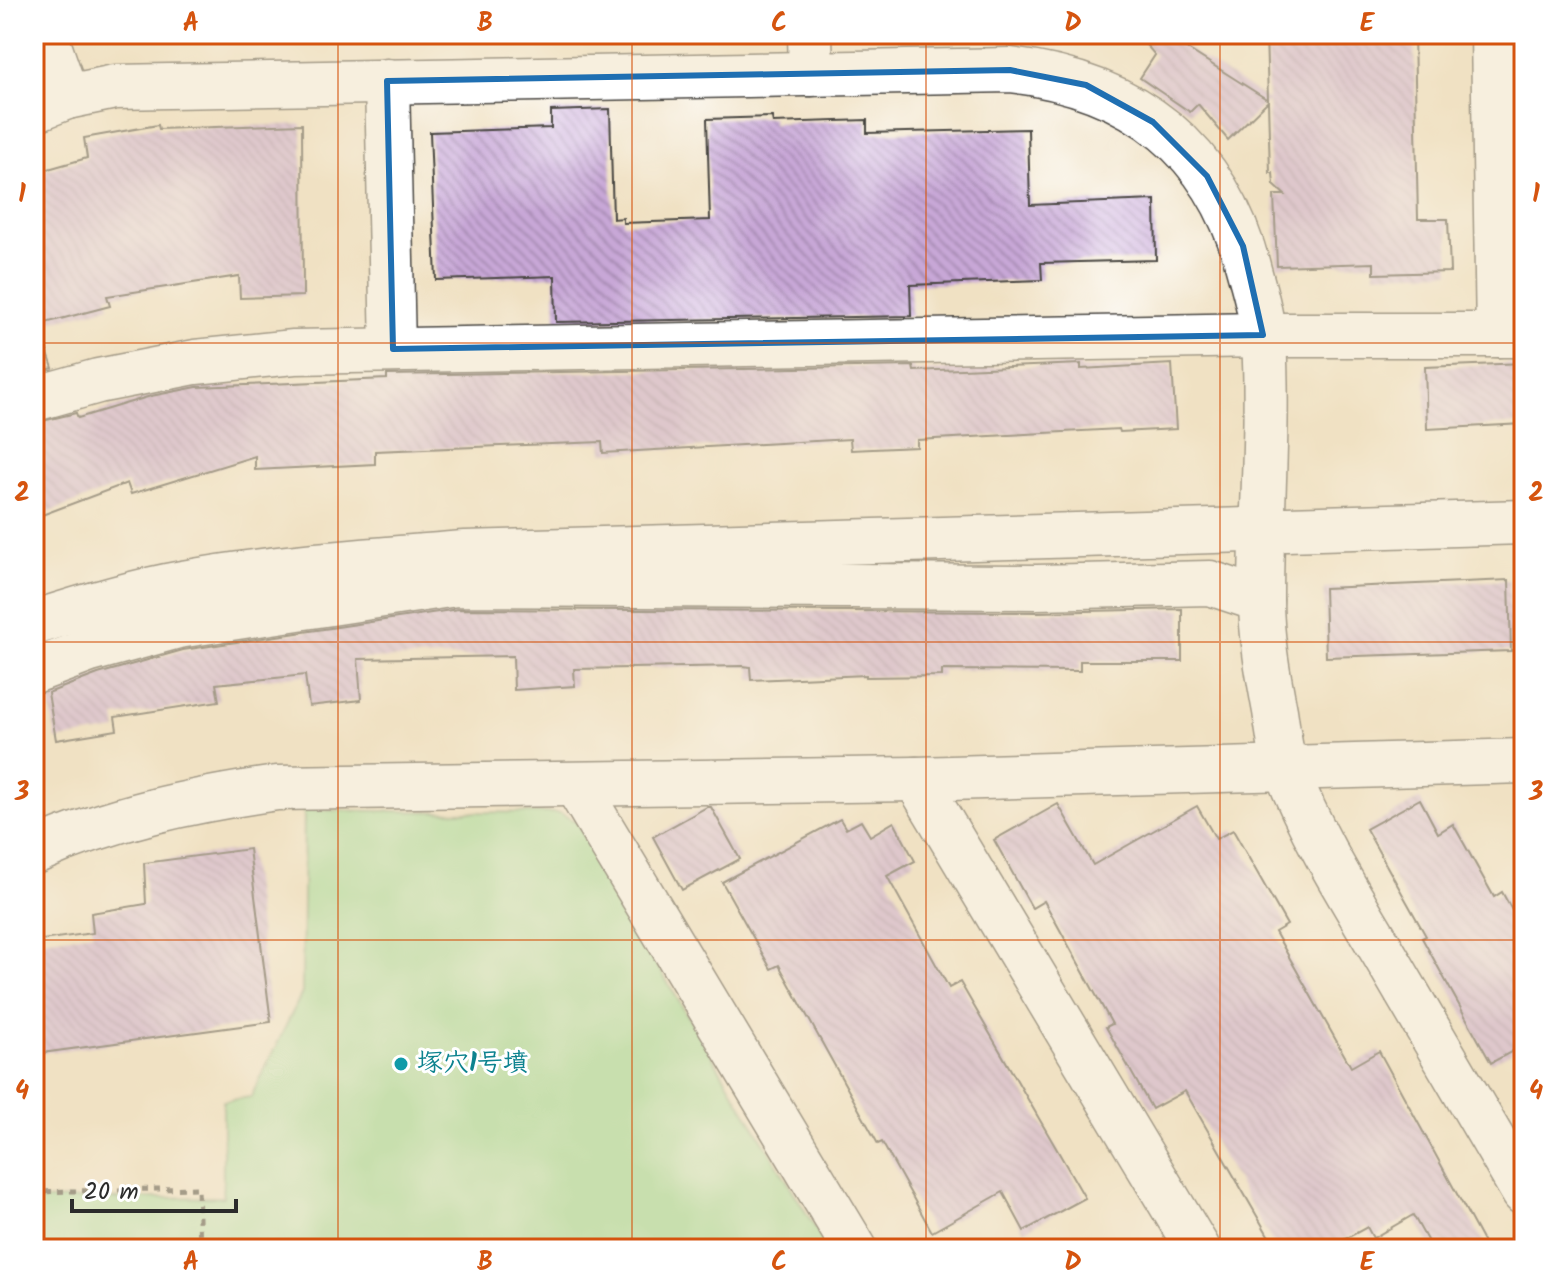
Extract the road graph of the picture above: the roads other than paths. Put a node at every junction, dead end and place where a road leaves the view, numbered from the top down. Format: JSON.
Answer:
{"nodes":[{"id":1,"x":45,"y":34,"type":"edge"},
{"id":2,"x":1493,"y":34,"type":"edge"},
{"id":3,"x":811,"y":54,"type":"edge"},
{"id":4,"x":387,"y":81,"type":"junction"},
{"id":5,"x":50,"y":104,"type":"edge"},
{"id":6,"x":1263,"y":335,"type":"junction"},
{"id":7,"x":1511,"y":335,"type":"edge"},
{"id":8,"x":393,"y":349,"type":"junction"},
{"id":9,"x":34,"y":399,"type":"edge"},
{"id":10,"x":1524,"y":522,"type":"edge"},
{"id":11,"x":1264,"y":531,"type":"junction"},
{"id":12,"x":1261,"y":600,"type":"junction"},
{"id":13,"x":34,"y":623,"type":"edge"},
{"id":14,"x":34,"y":671,"type":"edge"},
{"id":15,"x":1524,"y":761,"type":"edge"},
{"id":16,"x":1285,"y":767,"type":"junction"},
{"id":17,"x":916,"y":779,"type":"junction"},
{"id":18,"x":576,"y":785,"type":"junction"},
{"id":19,"x":34,"y":852,"type":"edge"},
{"id":20,"x":1524,"y":1193,"type":"edge"},
{"id":21,"x":855,"y":1249,"type":"edge"},
{"id":22,"x":1198,"y":1249,"type":"edge"}],
"edges":[{"from":1,"to":5,"type":"street"},
{"from":2,"to":7,"type":"street"},
{"from":3,"to":4,"type":"street"},
{"from":3,"to":6,"type":"street"},
{"from":4,"to":5,"type":"street"},
{"from":4,"to":8,"type":"street"},
{"from":6,"to":7,"type":"street"},
{"from":6,"to":8,"type":"street"},
{"from":6,"to":11,"type":"street"},
{"from":8,"to":9,"type":"street"},
{"from":10,"to":11,"type":"street"},
{"from":11,"to":12,"type":"street"},
{"from":11,"to":13,"type":"street"},
{"from":12,"to":14,"type":"street"},
{"from":12,"to":16,"type":"street"},
{"from":15,"to":16,"type":"street"},
{"from":16,"to":17,"type":"street"},
{"from":16,"to":20,"type":"street"},
{"from":17,"to":18,"type":"street"},
{"from":17,"to":22,"type":"street"},
{"from":18,"to":19,"type":"street"},
{"from":18,"to":21,"type":"street"}]}
